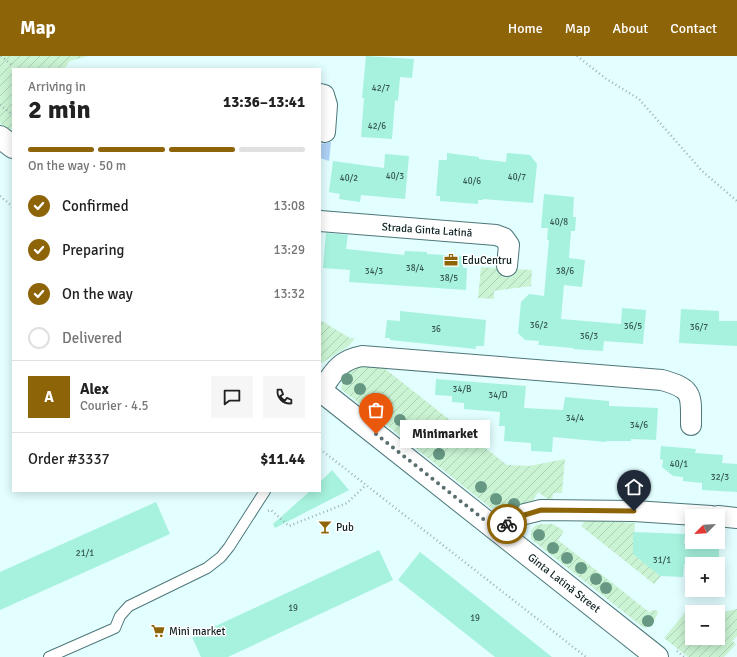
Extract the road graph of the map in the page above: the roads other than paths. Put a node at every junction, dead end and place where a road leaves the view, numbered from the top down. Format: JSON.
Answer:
{"nodes":[{"id":1,"x":321,"y":94,"type":"edge"},
{"id":2,"x":325,"y":132,"type":"dead end"},
{"id":3,"x":0,"y":137,"type":"edge"},
{"id":4,"x":12,"y":146,"type":"edge"},
{"id":5,"x":321,"y":221,"type":"edge"},
{"id":6,"x":507,"y":266,"type":"dead end"},
{"id":7,"x":323,"y":395,"type":"edge"},
{"id":8,"x":691,"y":425,"type":"dead end"},
{"id":9,"x":264,"y":492,"type":"edge"},
{"id":10,"x":685,"y":514,"type":"edge"},
{"id":11,"x":725,"y":517,"type":"edge"},
{"id":12,"x":737,"y":518,"type":"edge"},
{"id":13,"x":497,"y":530,"type":"junction"},
{"id":14,"x":651,"y":655,"type":"edge"},
{"id":15,"x":49,"y":657,"type":"edge"}],
"edges":[{"from":1,"to":2,"type":"street"},
{"from":3,"to":4,"type":"street"},
{"from":5,"to":6,"type":"street","name":"Strada Ginta Latină"},
{"from":7,"to":8,"type":"street"},
{"from":7,"to":13,"type":"street","name":"Ginta Latină Street"},
{"from":9,"to":15,"type":"lane"},
{"from":10,"to":13,"type":"street"},
{"from":11,"to":12,"type":"street"},
{"from":13,"to":14,"type":"street","name":"Ginta Latină Street"}]}
